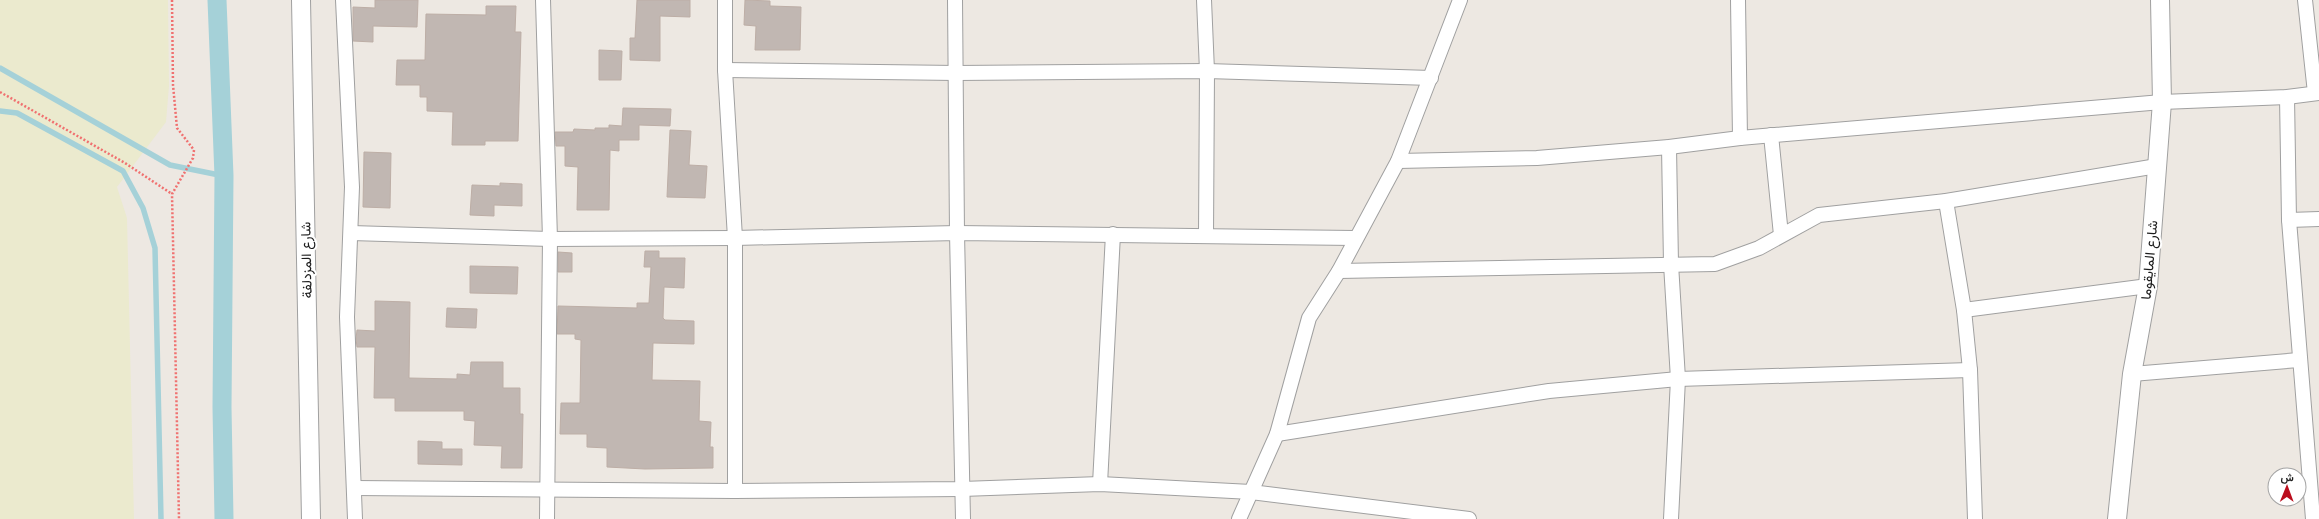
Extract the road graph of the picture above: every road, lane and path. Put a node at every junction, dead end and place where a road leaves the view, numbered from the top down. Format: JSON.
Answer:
{"nodes":[{"id":1,"x":172,"y":0,"type":"edge"},
{"id":2,"x":301,"y":0,"type":"edge"},
{"id":3,"x":343,"y":0,"type":"edge"},
{"id":4,"x":543,"y":0,"type":"edge"},
{"id":5,"x":725,"y":0,"type":"edge"},
{"id":6,"x":955,"y":0,"type":"edge"},
{"id":7,"x":1204,"y":0,"type":"edge"},
{"id":8,"x":1460,"y":0,"type":"edge"},
{"id":9,"x":1738,"y":0,"type":"edge"},
{"id":10,"x":2160,"y":0,"type":"edge"},
{"id":11,"x":2305,"y":0,"type":"edge"},
{"id":12,"x":725,"y":70,"type":"junction"},
{"id":13,"x":1207,"y":71,"type":"junction"},
{"id":14,"x":956,"y":73,"type":"junction"},
{"id":15,"x":1431,"y":78,"type":"junction"},
{"id":16,"x":0,"y":92,"type":"edge"},
{"id":17,"x":2317,"y":93,"type":"edge"},
{"id":18,"x":2287,"y":97,"type":"junction"},
{"id":19,"x":2162,"y":102,"type":"junction"},
{"id":20,"x":1771,"y":136,"type":"junction"},
{"id":21,"x":1740,"y":138,"type":"junction"},
{"id":22,"x":1669,"y":147,"type":"junction"},
{"id":23,"x":1398,"y":161,"type":"junction"},
{"id":24,"x":2157,"y":166,"type":"junction"},
{"id":25,"x":172,"y":194,"type":"junction"},
{"id":26,"x":1946,"y":201,"type":"junction"},
{"id":27,"x":2319,"y":218,"type":"edge"},
{"id":28,"x":2289,"y":220,"type":"junction"},
{"id":29,"x":351,"y":233,"type":"junction"},
{"id":30,"x":957,"y":233,"type":"junction"},
{"id":31,"x":1113,"y":234,"type":"junction"},
{"id":32,"x":1206,"y":235,"type":"junction"},
{"id":33,"x":1781,"y":235,"type":"junction"},
{"id":34,"x":735,"y":238,"type":"junction"},
{"id":35,"x":1355,"y":238,"type":"junction"},
{"id":36,"x":550,"y":239,"type":"junction"},
{"id":37,"x":1671,"y":264,"type":"junction"},
{"id":38,"x":1338,"y":271,"type":"junction"},
{"id":39,"x":2148,"y":286,"type":"junction"},
{"id":40,"x":1964,"y":310,"type":"junction"},
{"id":41,"x":2299,"y":360,"type":"junction"},
{"id":42,"x":1970,"y":370,"type":"junction"},
{"id":43,"x":2132,"y":374,"type":"junction"},
{"id":44,"x":1678,"y":379,"type":"junction"},
{"id":45,"x":1277,"y":434,"type":"junction"},
{"id":46,"x":1100,"y":484,"type":"junction"},
{"id":47,"x":354,"y":488,"type":"junction"},
{"id":48,"x":546,"y":489,"type":"junction"},
{"id":49,"x":962,"y":489,"type":"junction"},
{"id":50,"x":734,"y":491,"type":"junction"},
{"id":51,"x":1251,"y":492,"type":"junction"},
{"id":52,"x":179,"y":519,"type":"edge"},
{"id":53,"x":311,"y":519,"type":"edge"},
{"id":54,"x":355,"y":519,"type":"edge"},
{"id":55,"x":547,"y":519,"type":"edge"},
{"id":56,"x":963,"y":519,"type":"edge"},
{"id":57,"x":1239,"y":519,"type":"edge"},
{"id":58,"x":1469,"y":519,"type":"edge"},
{"id":59,"x":1671,"y":519,"type":"edge"},
{"id":60,"x":1975,"y":519,"type":"edge"},
{"id":61,"x":2117,"y":519,"type":"edge"},
{"id":62,"x":2313,"y":519,"type":"edge"}],
"edges":[{"from":1,"to":25,"type":"path"},
{"from":2,"to":53,"type":"street","name":"شارع المزدلفة"},
{"from":3,"to":29,"type":"street"},
{"from":4,"to":36,"type":"street"},
{"from":5,"to":12,"type":"street"},
{"from":6,"to":14,"type":"street"},
{"from":7,"to":13,"type":"street"},
{"from":8,"to":15,"type":"street"},
{"from":9,"to":21,"type":"street"},
{"from":10,"to":19,"type":"street","name":"شارع المايقوما"},
{"from":11,"to":17,"type":"street"},
{"from":12,"to":14,"type":"street"},
{"from":12,"to":34,"type":"street"},
{"from":13,"to":14,"type":"street"},
{"from":13,"to":15,"type":"street"},
{"from":13,"to":32,"type":"street"},
{"from":14,"to":30,"type":"street"},
{"from":15,"to":23,"type":"street"},
{"from":16,"to":25,"type":"path"},
{"from":17,"to":18,"type":"street"},
{"from":18,"to":19,"type":"street"},
{"from":18,"to":28,"type":"street"},
{"from":19,"to":20,"type":"street"},
{"from":19,"to":24,"type":"street","name":"شارع المايقوما"},
{"from":20,"to":21,"type":"street"},
{"from":20,"to":33,"type":"street"},
{"from":21,"to":22,"type":"street"},
{"from":22,"to":23,"type":"street"},
{"from":22,"to":37,"type":"street"},
{"from":23,"to":35,"type":"street"},
{"from":24,"to":26,"type":"street"},
{"from":24,"to":39,"type":"street","name":"شارع المايقوما"},
{"from":25,"to":52,"type":"path"},
{"from":26,"to":33,"type":"street"},
{"from":26,"to":40,"type":"street"},
{"from":27,"to":28,"type":"street"},
{"from":28,"to":41,"type":"street"},
{"from":29,"to":36,"type":"street"},
{"from":29,"to":47,"type":"street"},
{"from":30,"to":31,"type":"street"},
{"from":30,"to":34,"type":"street"},
{"from":30,"to":49,"type":"street"},
{"from":31,"to":32,"type":"street"},
{"from":31,"to":46,"type":"street"},
{"from":32,"to":35,"type":"street"},
{"from":33,"to":37,"type":"street"},
{"from":34,"to":36,"type":"street"},
{"from":34,"to":50,"type":"street"},
{"from":35,"to":38,"type":"street"},
{"from":36,"to":48,"type":"street"},
{"from":37,"to":38,"type":"street"},
{"from":37,"to":44,"type":"street"},
{"from":38,"to":45,"type":"street"},
{"from":39,"to":40,"type":"street"},
{"from":39,"to":43,"type":"street","name":"شارع المايقوما"},
{"from":40,"to":42,"type":"street"},
{"from":41,"to":43,"type":"street"},
{"from":41,"to":62,"type":"street"},
{"from":42,"to":44,"type":"street"},
{"from":42,"to":60,"type":"street"},
{"from":43,"to":61,"type":"street","name":"شارع المايقوما"},
{"from":44,"to":45,"type":"street"},
{"from":44,"to":59,"type":"street"},
{"from":45,"to":51,"type":"street"},
{"from":46,"to":49,"type":"street"},
{"from":46,"to":51,"type":"street"},
{"from":47,"to":48,"type":"street"},
{"from":47,"to":54,"type":"street"},
{"from":48,"to":50,"type":"street"},
{"from":48,"to":55,"type":"street"},
{"from":49,"to":50,"type":"street"},
{"from":49,"to":56,"type":"street"},
{"from":51,"to":57,"type":"street"},
{"from":51,"to":58,"type":"street"}]}
